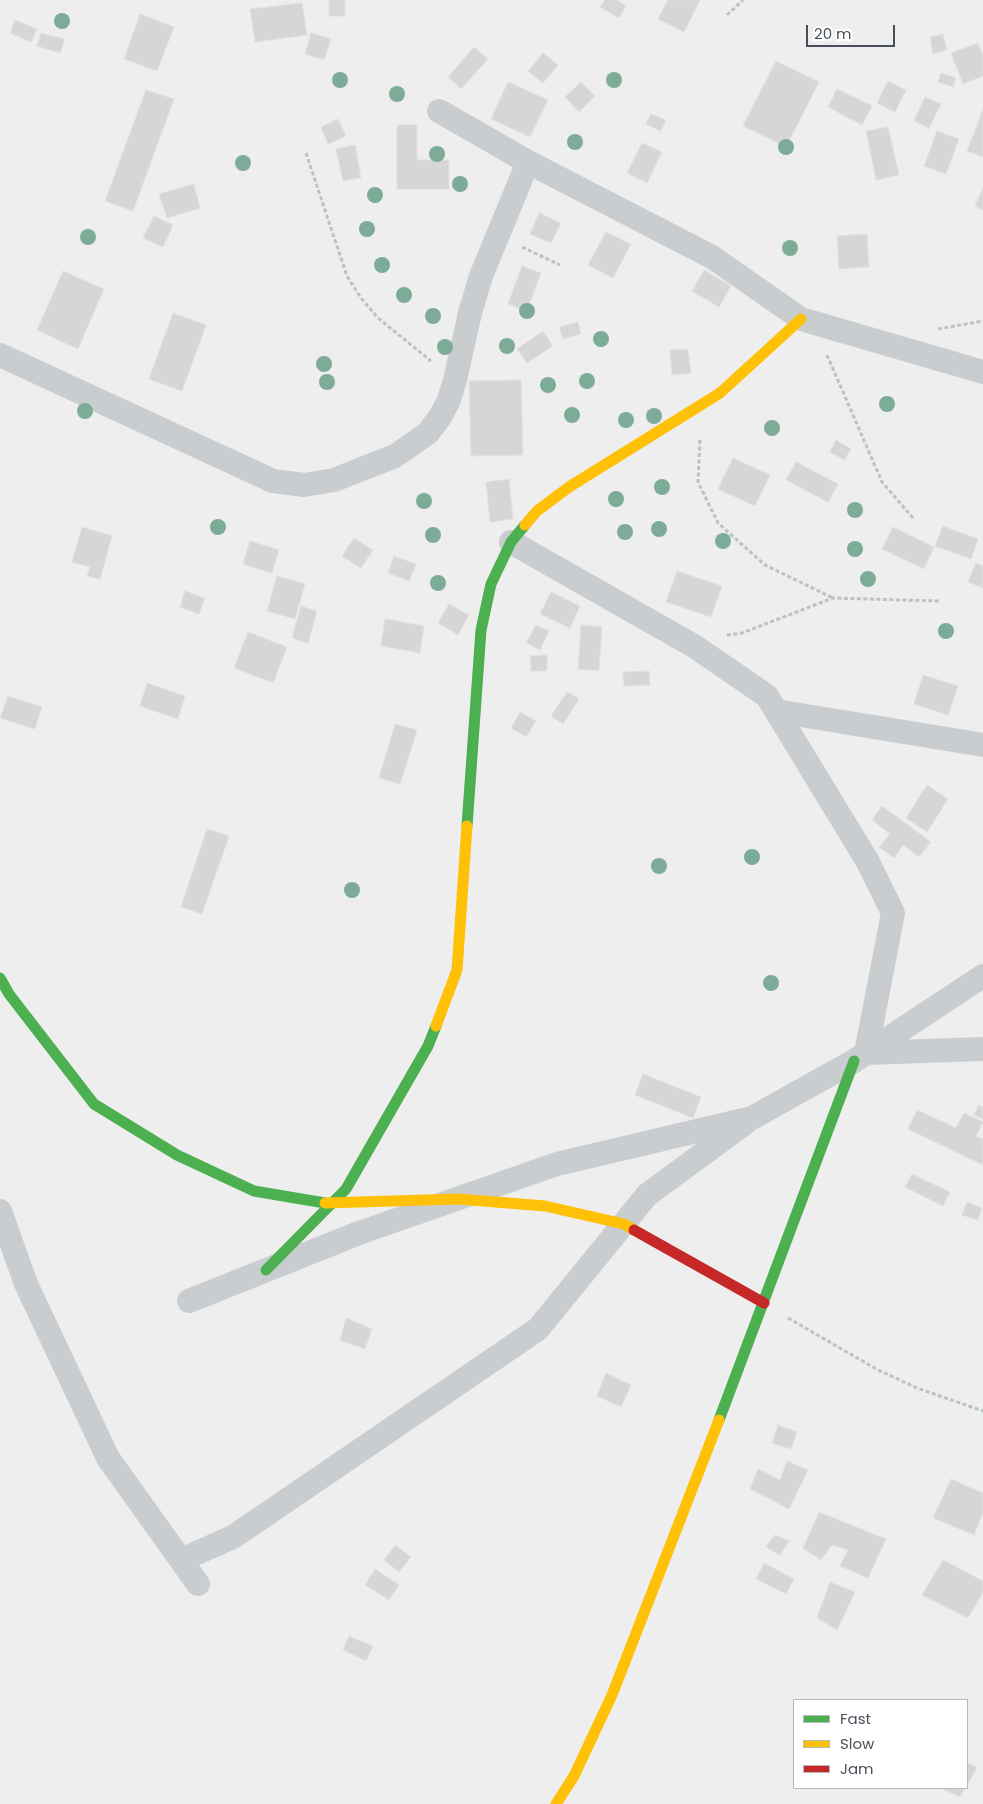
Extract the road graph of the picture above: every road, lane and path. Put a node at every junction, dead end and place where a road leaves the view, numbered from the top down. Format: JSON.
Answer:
{"nodes":[{"id":1,"x":743,"y":0,"type":"edge"},
{"id":2,"x":726,"y":15,"type":"dead end"},
{"id":3,"x":439,"y":111,"type":"dead end"},
{"id":4,"x":306,"y":153,"type":"dead end"},
{"id":5,"x":528,"y":162,"type":"junction"},
{"id":6,"x":496,"y":234,"type":"junction"},
{"id":7,"x":560,"y":265,"type":"dead end"},
{"id":8,"x":807,"y":322,"type":"junction"},
{"id":9,"x":0,"y":355,"type":"edge"},
{"id":10,"x":983,"y":372,"type":"edge"},
{"id":11,"x":455,"y":380,"type":"junction"},
{"id":12,"x":700,"y":437,"type":"dead end"},
{"id":13,"x":913,"y":518,"type":"dead end"},
{"id":14,"x":511,"y":542,"type":"junction"},
{"id":15,"x":833,"y":598,"type":"junction"},
{"id":16,"x":939,"y":601,"type":"dead end"},
{"id":17,"x":684,"y":641,"type":"junction"},
{"id":18,"x":776,"y":711,"type":"junction"},
{"id":19,"x":983,"y":745,"type":"edge"},
{"id":20,"x":983,"y":976,"type":"edge"},
{"id":21,"x":0,"y":978,"type":"edge"},
{"id":22,"x":983,"y":1049,"type":"edge"},
{"id":23,"x":860,"y":1057,"type":"junction"},
{"id":24,"x":752,"y":1118,"type":"junction"},
{"id":25,"x":458,"y":1199,"type":"junction"},
{"id":26,"x":330,"y":1204,"type":"junction"},
{"id":27,"x":0,"y":1211,"type":"edge"},
{"id":28,"x":624,"y":1224,"type":"junction"},
{"id":29,"x":266,"y":1270,"type":"junction"},
{"id":30,"x":189,"y":1301,"type":"dead end"},
{"id":31,"x":764,"y":1303,"type":"junction"},
{"id":32,"x":983,"y":1411,"type":"edge"},
{"id":33,"x":181,"y":1560,"type":"junction"},
{"id":34,"x":198,"y":1584,"type":"dead end"},
{"id":35,"x":556,"y":1804,"type":"edge"}],
"edges":[{"from":1,"to":2,"type":"path"},
{"from":3,"to":5,"type":"street"},
{"from":4,"to":11,"type":"path"},
{"from":5,"to":6,"type":"street"},
{"from":5,"to":8,"type":"street"},
{"from":6,"to":7,"type":"path"},
{"from":6,"to":11,"type":"street"},
{"from":8,"to":10,"type":"street"},
{"from":8,"to":13,"type":"path"},
{"from":8,"to":14,"type":"street"},
{"from":9,"to":11,"type":"street"},
{"from":12,"to":15,"type":"path"},
{"from":14,"to":17,"type":"street"},
{"from":14,"to":26,"type":"street"},
{"from":15,"to":16,"type":"path"},
{"from":15,"to":17,"type":"path"},
{"from":17,"to":18,"type":"street"},
{"from":18,"to":19,"type":"street"},
{"from":18,"to":23,"type":"street"},
{"from":20,"to":23,"type":"street"},
{"from":21,"to":26,"type":"street"},
{"from":22,"to":23,"type":"street"},
{"from":23,"to":24,"type":"street"},
{"from":23,"to":31,"type":"street"},
{"from":24,"to":25,"type":"street"},
{"from":24,"to":28,"type":"street"},
{"from":25,"to":26,"type":"street"},
{"from":25,"to":28,"type":"street"},
{"from":25,"to":29,"type":"street"},
{"from":26,"to":29,"type":"street"},
{"from":27,"to":33,"type":"street"},
{"from":28,"to":31,"type":"street"},
{"from":28,"to":33,"type":"street"},
{"from":29,"to":30,"type":"street"},
{"from":31,"to":32,"type":"path"},
{"from":31,"to":35,"type":"street"},
{"from":33,"to":34,"type":"street"}]}
